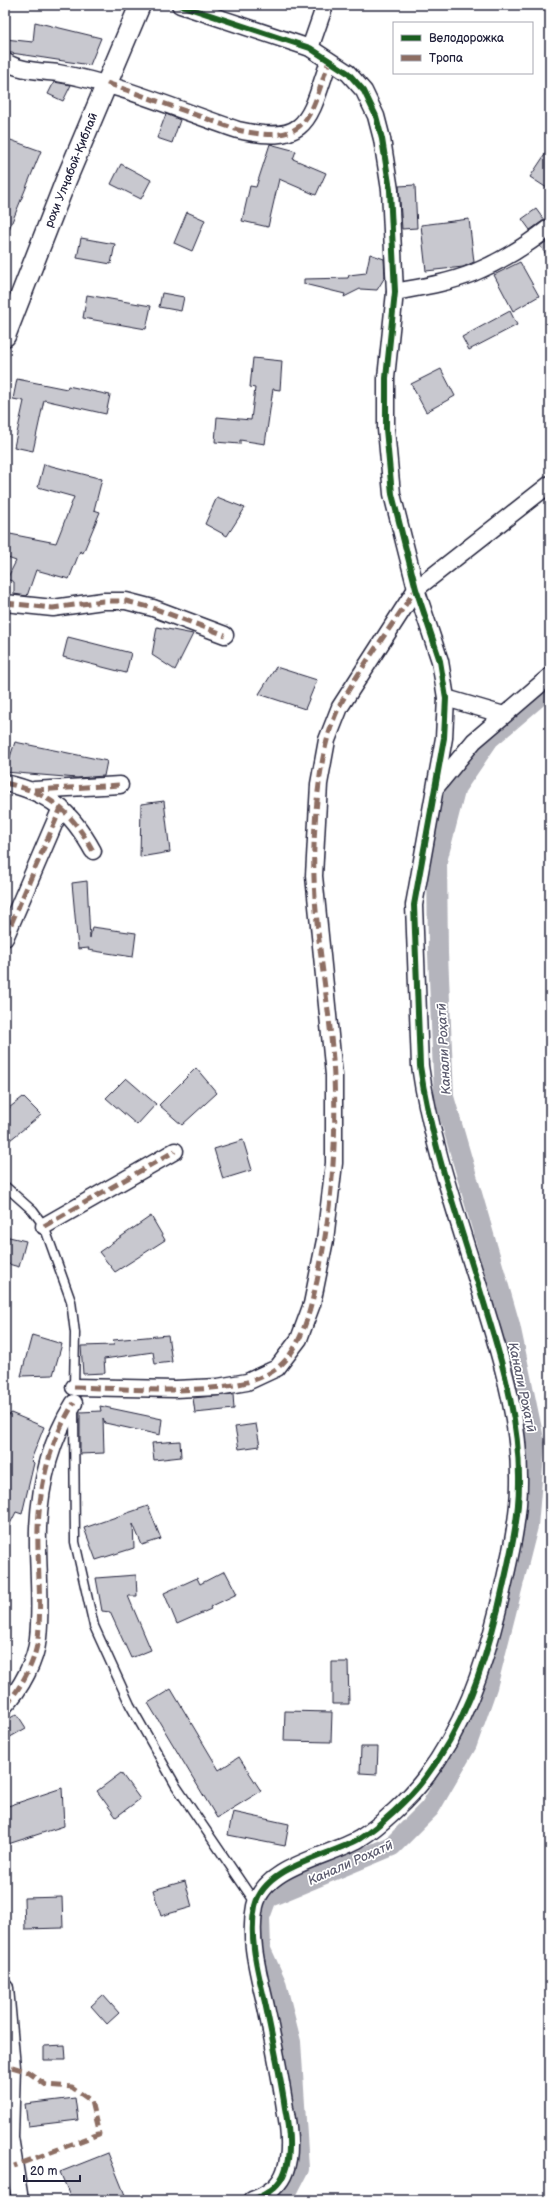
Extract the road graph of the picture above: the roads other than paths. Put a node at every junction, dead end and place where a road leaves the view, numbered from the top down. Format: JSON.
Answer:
{"nodes":[{"id":1,"x":140,"y":5,"type":"edge"},
{"id":2,"x":180,"y":5,"type":"edge"},
{"id":3,"x":325,"y":5,"type":"edge"},
{"id":4,"x":310,"y":48,"type":"junction"},
{"id":5,"x":5,"y":61,"type":"edge"},
{"id":6,"x":329,"y":61,"type":"junction"},
{"id":7,"x":107,"y":83,"type":"junction"},
{"id":8,"x":550,"y":227,"type":"edge"},
{"id":9,"x":395,"y":292,"type":"junction"},
{"id":10,"x":5,"y":336,"type":"edge"},
{"id":11,"x":550,"y":484,"type":"edge"},
{"id":12,"x":416,"y":589,"type":"junction"},
{"id":13,"x":5,"y":602,"type":"edge"},
{"id":14,"x":225,"y":635,"type":"dead end"},
{"id":15,"x":550,"y":676,"type":"edge"},
{"id":16,"x":446,"y":698,"type":"junction"},
{"id":17,"x":504,"y":715,"type":"junction"},
{"id":18,"x":5,"y":783,"type":"edge"},
{"id":19,"x":120,"y":785,"type":"dead end"},
{"id":20,"x":435,"y":789,"type":"junction"},
{"id":21,"x":32,"y":790,"type":"junction"},
{"id":22,"x":61,"y":808,"type":"junction"},
{"id":23,"x":93,"y":851,"type":"dead end"},
{"id":24,"x":5,"y":938,"type":"edge"},
{"id":25,"x":175,"y":1151,"type":"dead end"},
{"id":26,"x":5,"y":1186,"type":"edge"},
{"id":27,"x":44,"y":1226,"type":"junction"},
{"id":28,"x":74,"y":1387,"type":"junction"},
{"id":29,"x":74,"y":1404,"type":"junction"},
{"id":30,"x":5,"y":1705,"type":"edge"},
{"id":31,"x":256,"y":1904,"type":"junction"},
{"id":32,"x":5,"y":1988,"type":"edge"},
{"id":33,"x":9,"y":2067,"type":"edge"},
{"id":34,"x":20,"y":2200,"type":"edge"},
{"id":35,"x":252,"y":2200,"type":"edge"}],
"edges":[{"from":1,"to":7,"type":"street","name":"роҳи Улҷабой-Қиблаӣ"},
{"from":2,"to":4,"type":"street"},
{"from":3,"to":4,"type":"street"},
{"from":4,"to":6,"type":"street"},
{"from":5,"to":7,"type":"street"},
{"from":6,"to":7,"type":"street"},
{"from":6,"to":9,"type":"street"},
{"from":7,"to":10,"type":"street","name":"роҳи Улҷабой-Қиблаӣ"},
{"from":8,"to":9,"type":"street"},
{"from":9,"to":12,"type":"street"},
{"from":11,"to":12,"type":"street"},
{"from":12,"to":16,"type":"street"},
{"from":12,"to":28,"type":"street"},
{"from":13,"to":14,"type":"street"},
{"from":15,"to":17,"type":"street"},
{"from":16,"to":17,"type":"street"},
{"from":16,"to":20,"type":"street"},
{"from":17,"to":20,"type":"street"},
{"from":18,"to":21,"type":"street"},
{"from":19,"to":21,"type":"street"},
{"from":20,"to":31,"type":"street"},
{"from":21,"to":22,"type":"street"},
{"from":22,"to":23,"type":"street"},
{"from":22,"to":24,"type":"street"},
{"from":25,"to":27,"type":"street"},
{"from":26,"to":27,"type":"lane"},
{"from":27,"to":28,"type":"lane"},
{"from":28,"to":29,"type":"lane"},
{"from":29,"to":30,"type":"street"},
{"from":29,"to":31,"type":"lane"},
{"from":31,"to":35,"type":"street"},
{"from":32,"to":33,"type":"street"},
{"from":33,"to":34,"type":"street"}]}
